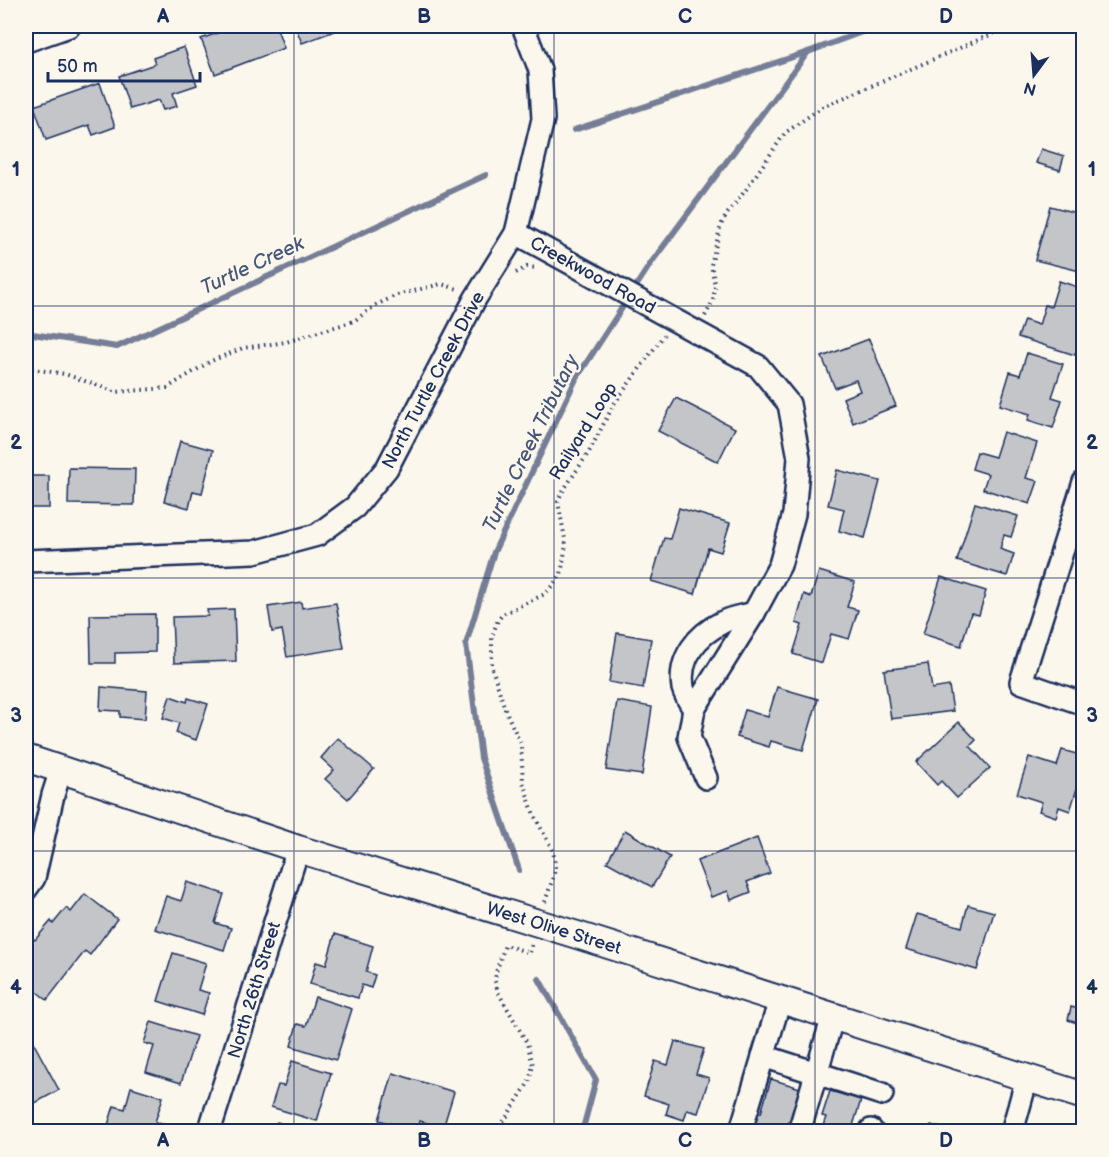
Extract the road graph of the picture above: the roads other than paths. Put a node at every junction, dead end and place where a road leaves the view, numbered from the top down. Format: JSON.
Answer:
{"nodes":[{"id":1,"x":69,"y":26,"type":"edge"},
{"id":2,"x":523,"y":26,"type":"edge"},
{"id":3,"x":26,"y":41,"type":"edge"},
{"id":4,"x":516,"y":233,"type":"junction"},
{"id":5,"x":1083,"y":482,"type":"edge"},
{"id":6,"x":26,"y":561,"type":"edge"},
{"id":7,"x":754,"y":613,"type":"junction"},
{"id":8,"x":1083,"y":704,"type":"edge"},
{"id":9,"x":694,"y":709,"type":"junction"},
{"id":10,"x":26,"y":758,"type":"edge"},
{"id":11,"x":61,"y":770,"type":"junction"},
{"id":12,"x":706,"y":778,"type":"dead end"},
{"id":13,"x":298,"y":849,"type":"junction"},
{"id":14,"x":26,"y":889,"type":"edge"},
{"id":15,"x":780,"y":999,"type":"junction"},
{"id":16,"x":833,"y":1016,"type":"junction"},
{"id":17,"x":763,"y":1056,"type":"junction"},
{"id":18,"x":816,"y":1073,"type":"junction"},
{"id":19,"x":1027,"y":1078,"type":"junction"},
{"id":20,"x":882,"y":1094,"type":"dead end"},
{"id":21,"x":1083,"y":1096,"type":"edge"},
{"id":22,"x":741,"y":1130,"type":"edge"},
{"id":23,"x":209,"y":1131,"type":"edge"},
{"id":24,"x":799,"y":1131,"type":"edge"},
{"id":25,"x":1012,"y":1131,"type":"edge"}],
"edges":[{"from":1,"to":3,"type":"street"},
{"from":2,"to":4,"type":"street","name":"North Turtle Creek Drive"},
{"from":4,"to":6,"type":"street","name":"North Turtle Creek Drive"},
{"from":4,"to":7,"type":"street","name":"Creekwood Road"},
{"from":5,"to":8,"type":"street"},
{"from":7,"to":9,"type":"street","name":"Creekwood Road"},
{"from":7,"to":9,"type":"street"},
{"from":9,"to":12,"type":"street"},
{"from":10,"to":11,"type":"main road","name":"West Olive Street"},
{"from":11,"to":13,"type":"main road","name":"West Olive Street"},
{"from":11,"to":14,"type":"street"},
{"from":13,"to":15,"type":"main road","name":"West Olive Street"},
{"from":13,"to":23,"type":"street","name":"North 26th Street"},
{"from":15,"to":16,"type":"main road","name":"West Olive Street"},
{"from":15,"to":17,"type":"street"},
{"from":16,"to":18,"type":"street"},
{"from":16,"to":19,"type":"main road","name":"West Olive Street"},
{"from":17,"to":18,"type":"street"},
{"from":17,"to":22,"type":"street"},
{"from":18,"to":20,"type":"street"},
{"from":18,"to":24,"type":"street"},
{"from":19,"to":21,"type":"main road","name":"West Olive Street"},
{"from":19,"to":25,"type":"street"}]}
